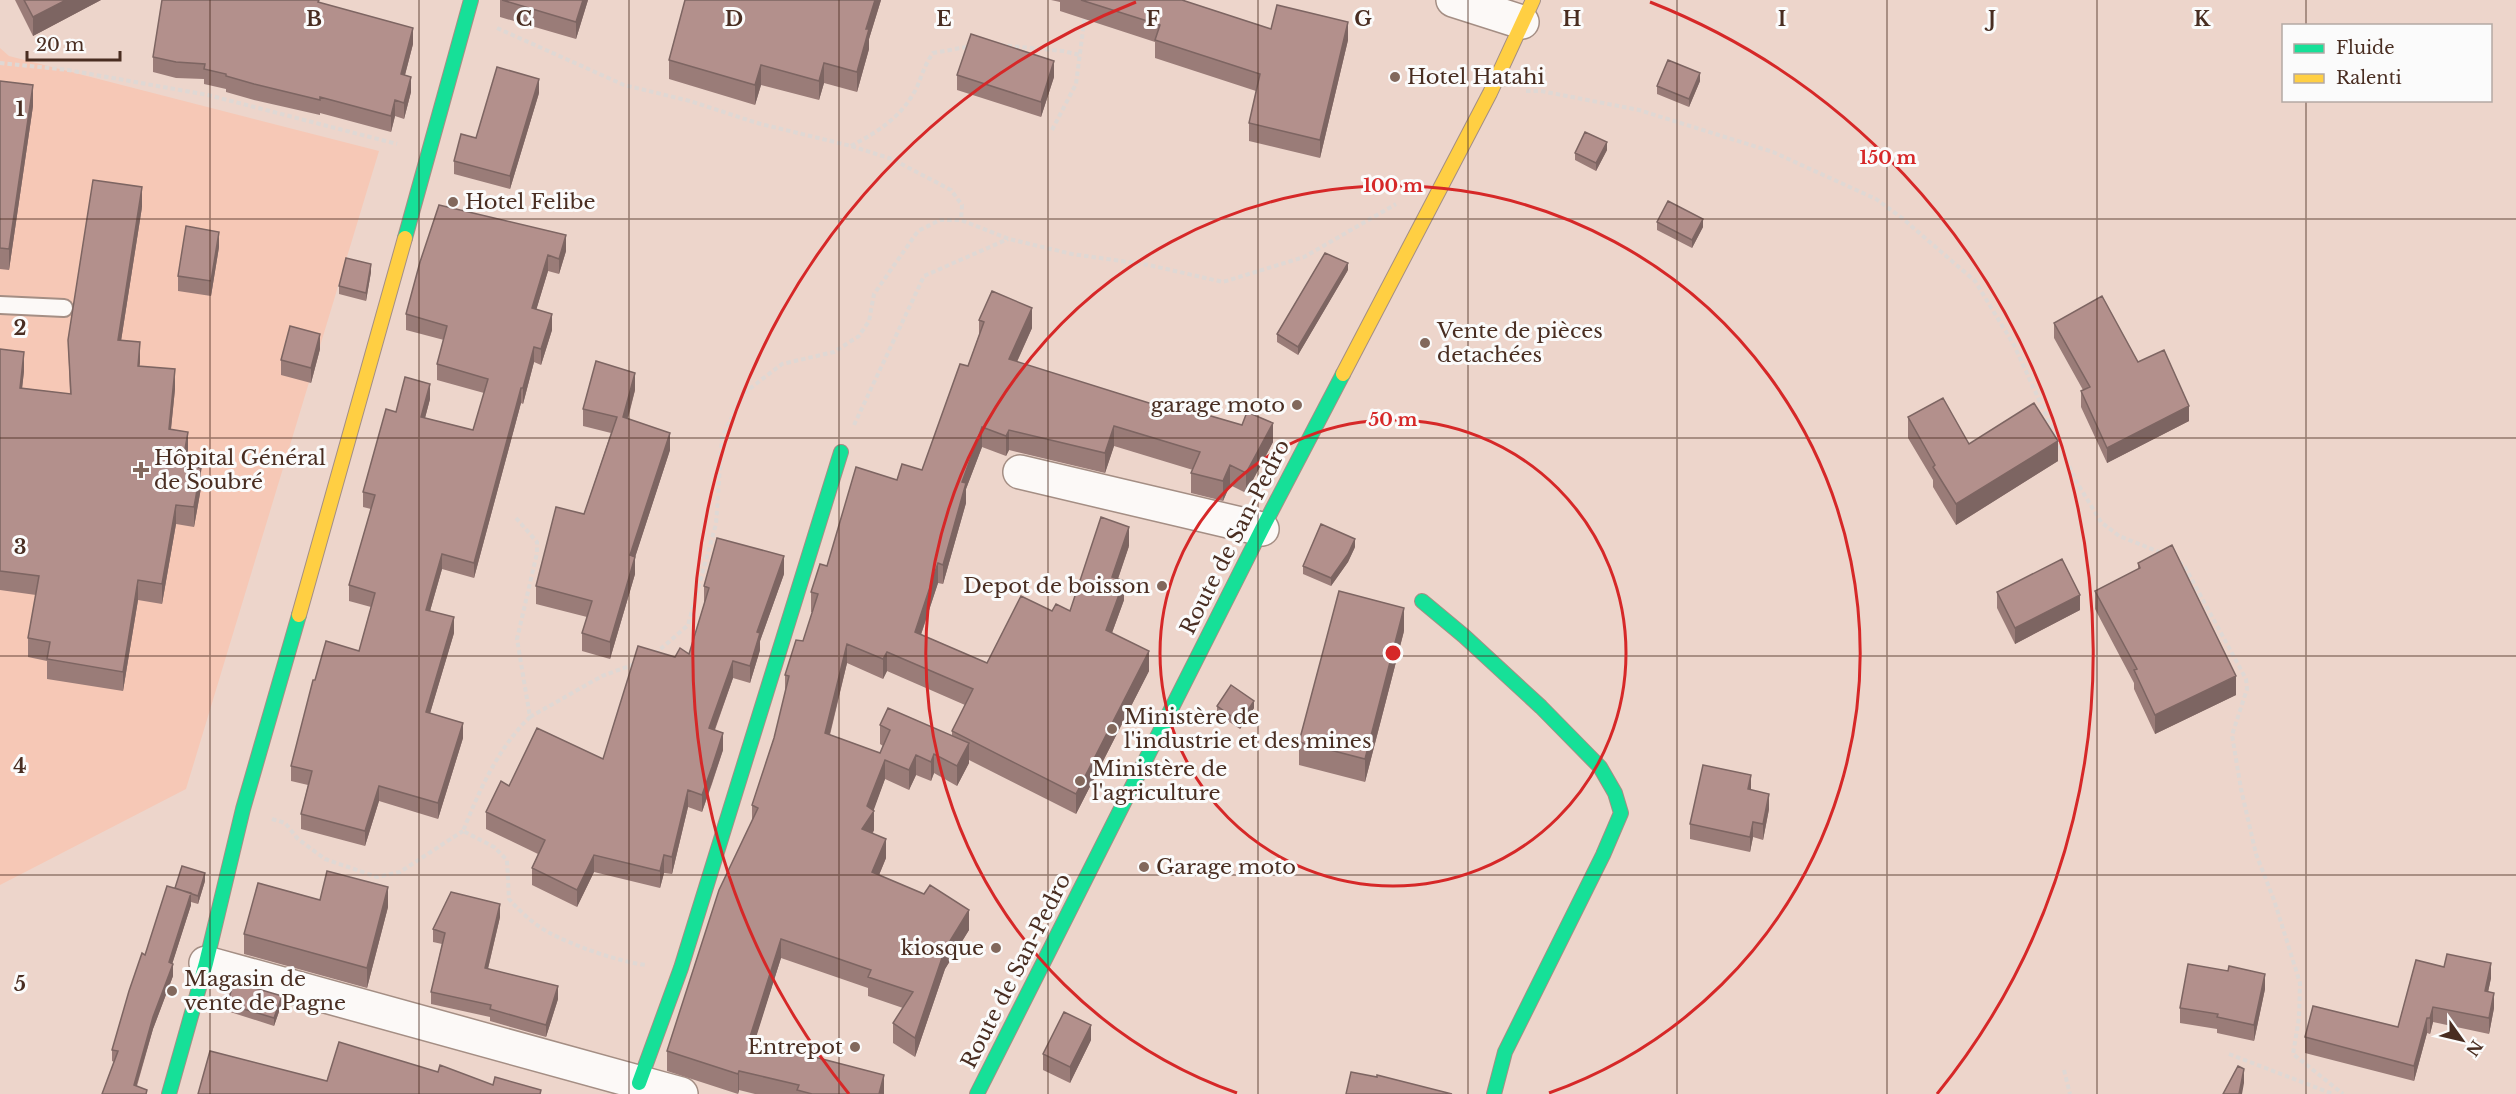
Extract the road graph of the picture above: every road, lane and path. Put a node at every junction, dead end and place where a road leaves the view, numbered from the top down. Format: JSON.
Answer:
{"nodes":[{"id":1,"x":471,"y":0,"type":"edge"},
{"id":2,"x":1454,"y":0,"type":"edge"},
{"id":3,"x":1087,"y":8,"type":"edge"},
{"id":4,"x":1527,"y":11,"type":"edge"},
{"id":5,"x":466,"y":16,"type":"junction"},
{"id":6,"x":977,"y":45,"type":"edge"},
{"id":7,"x":995,"y":45,"type":"edge"},
{"id":8,"x":1080,"y":55,"type":"junction"},
{"id":9,"x":0,"y":63,"type":"edge"},
{"id":10,"x":1490,"y":93,"type":"junction"},
{"id":11,"x":1052,"y":130,"type":"dead end"},
{"id":12,"x":851,"y":146,"type":"junction"},
{"id":13,"x":426,"y":154,"type":"junction"},
{"id":14,"x":1442,"y":187,"type":"junction"},
{"id":15,"x":961,"y":220,"type":"junction"},
{"id":16,"x":1009,"y":239,"type":"junction"},
{"id":17,"x":0,"y":305,"type":"edge"},
{"id":18,"x":64,"y":308,"type":"dead end"},
{"id":19,"x":841,"y":452,"type":"joint"},
{"id":20,"x":1020,"y":472,"type":"dead end"},
{"id":21,"x":516,"y":518,"type":"dead end"},
{"id":22,"x":1262,"y":529,"type":"junction"},
{"id":23,"x":2167,"y":555,"type":"edge"},
{"id":24,"x":2173,"y":558,"type":"edge"},
{"id":25,"x":1422,"y":600,"type":"dead end"},
{"id":26,"x":651,"y":656,"type":"edge"},
{"id":27,"x":643,"y":660,"type":"edge"},
{"id":28,"x":530,"y":717,"type":"junction"},
{"id":29,"x":243,"y":809,"type":"junction"},
{"id":30,"x":463,"y":831,"type":"junction"},
{"id":31,"x":206,"y":963,"type":"junction"},
{"id":32,"x":681,"y":968,"type":"junction"},
{"id":33,"x":2229,"y":1054,"type":"dead end"},
{"id":34,"x":2064,"y":1070,"type":"dead end"},
{"id":35,"x":639,"y":1083,"type":"junction"},
{"id":36,"x":169,"y":1094,"type":"edge"},
{"id":37,"x":681,"y":1094,"type":"edge"},
{"id":38,"x":977,"y":1094,"type":"edge"},
{"id":39,"x":1494,"y":1094,"type":"edge"},
{"id":40,"x":2070,"y":1094,"type":"edge"},
{"id":41,"x":2334,"y":1094,"type":"edge"},
{"id":42,"x":2343,"y":1094,"type":"edge"}],
"edges":[{"from":1,"to":5,"type":"street"},
{"from":2,"to":4,"type":"street"},
{"from":3,"to":8,"type":"path"},
{"from":4,"to":10,"type":"street","name":"Route de San-Pedro"},
{"from":5,"to":12,"type":"path"},
{"from":5,"to":13,"type":"street"},
{"from":6,"to":12,"type":"path"},
{"from":7,"to":8,"type":"path"},
{"from":8,"to":11,"type":"path"},
{"from":9,"to":13,"type":"path"},
{"from":10,"to":14,"type":"street","name":"Route de San-Pedro"},
{"from":10,"to":23,"type":"path"},
{"from":12,"to":15,"type":"path"},
{"from":13,"to":29,"type":"street"},
{"from":14,"to":16,"type":"path"},
{"from":14,"to":22,"type":"street","name":"Route de San-Pedro"},
{"from":15,"to":16,"type":"path"},
{"from":15,"to":26,"type":"path"},
{"from":16,"to":19,"type":"path"},
{"from":17,"to":18,"type":"lane"},
{"from":19,"to":32,"type":"street"},
{"from":20,"to":22,"type":"street"},
{"from":21,"to":28,"type":"path"},
{"from":22,"to":38,"type":"street","name":"Route de San-Pedro"},
{"from":24,"to":42,"type":"path"},
{"from":25,"to":39,"type":"street"},
{"from":27,"to":28,"type":"path"},
{"from":28,"to":30,"type":"path"},
{"from":29,"to":30,"type":"path"},
{"from":29,"to":31,"type":"street"},
{"from":30,"to":32,"type":"path"},
{"from":31,"to":35,"type":"street"},
{"from":31,"to":36,"type":"street"},
{"from":32,"to":35,"type":"street"},
{"from":33,"to":41,"type":"path"},
{"from":34,"to":40,"type":"path"},
{"from":35,"to":37,"type":"street"}]}
